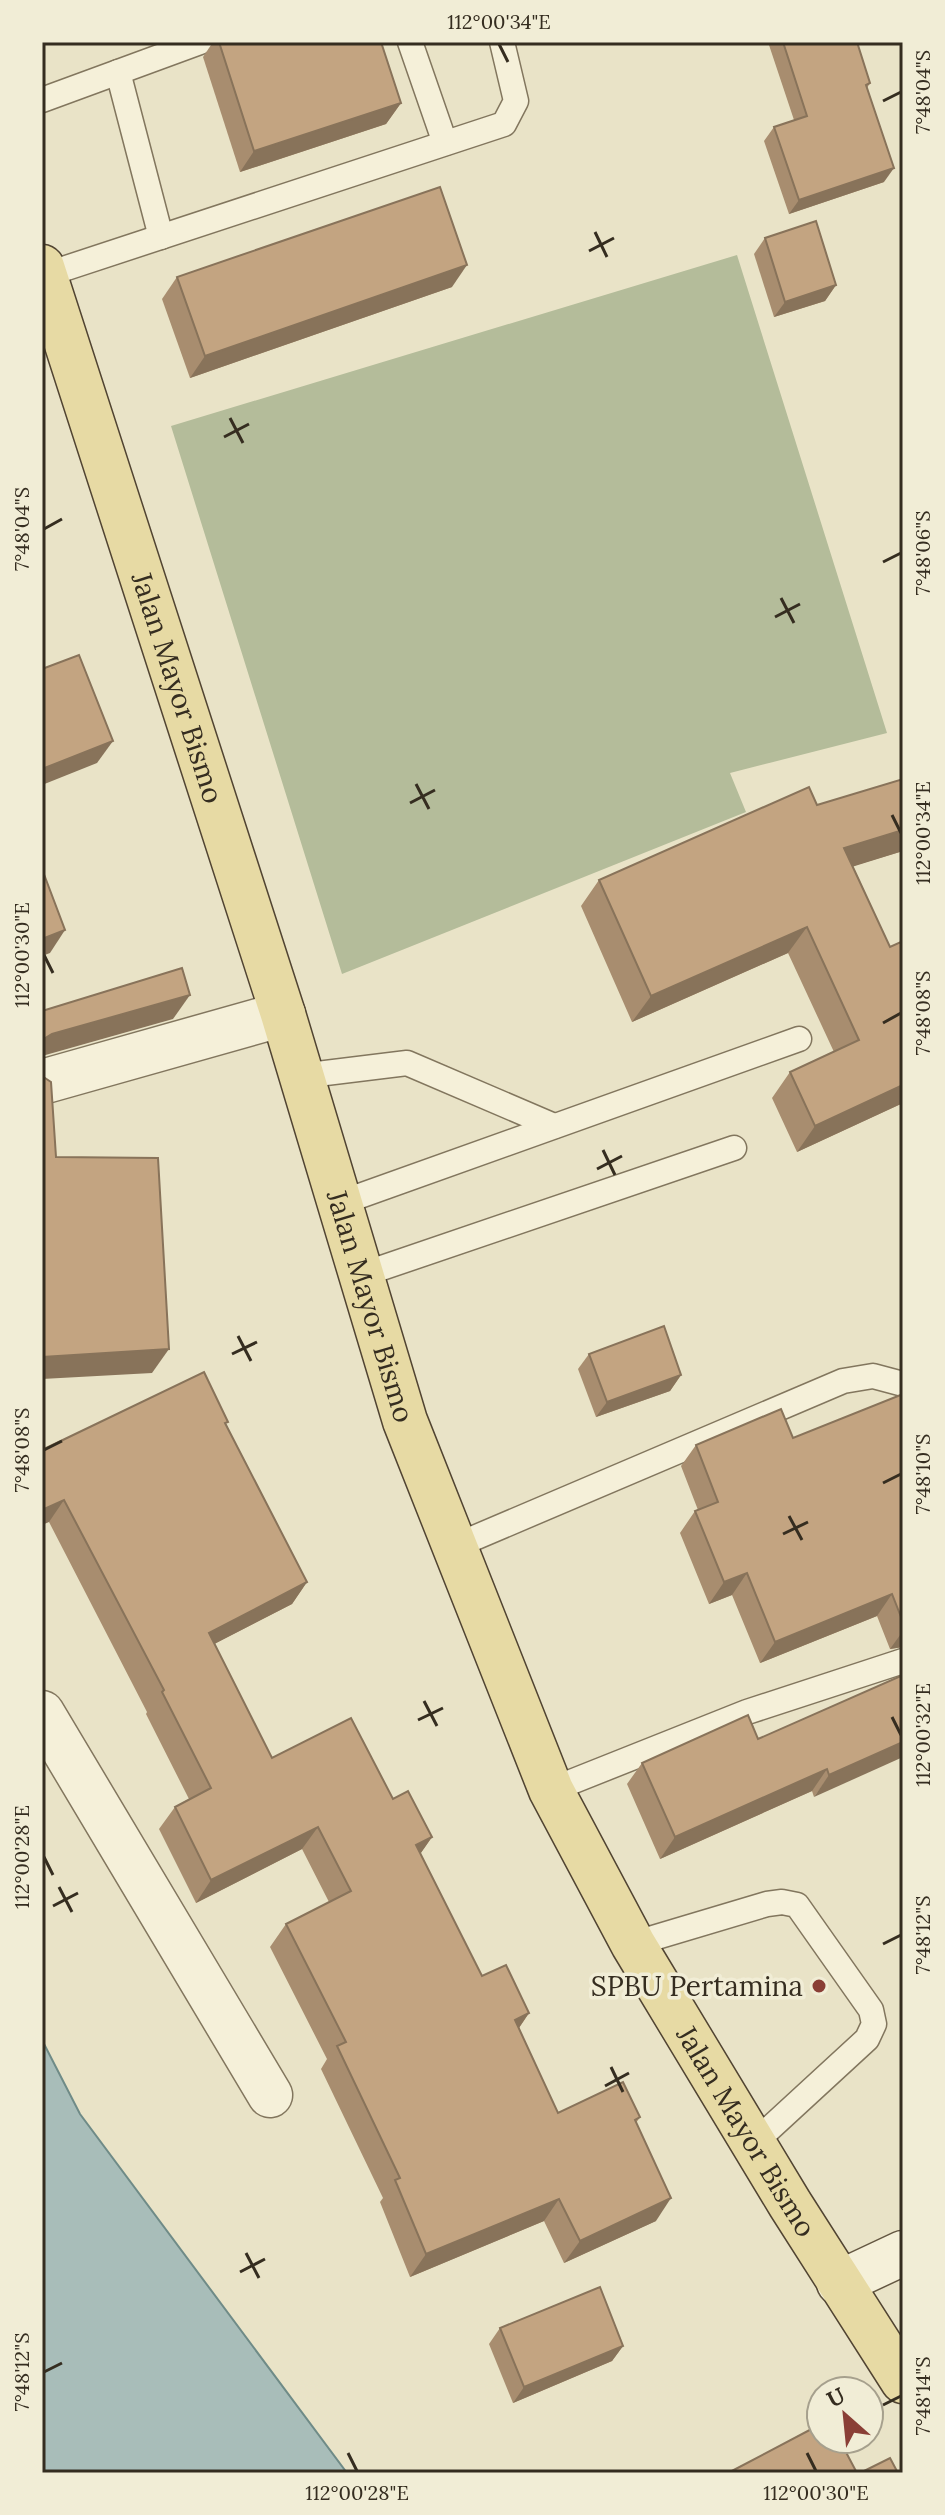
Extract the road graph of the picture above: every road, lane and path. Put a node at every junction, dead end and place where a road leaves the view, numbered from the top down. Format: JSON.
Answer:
{"nodes":[{"id":1,"x":200,"y":42,"type":"edge"},
{"id":2,"x":410,"y":42,"type":"edge"},
{"id":3,"x":502,"y":42,"type":"edge"},
{"id":4,"x":118,"y":72,"type":"junction"},
{"id":5,"x":42,"y":100,"type":"edge"},
{"id":6,"x":445,"y":143,"type":"junction"},
{"id":7,"x":161,"y":237,"type":"junction"},
{"id":8,"x":43,"y":271,"type":"edge"},
{"id":9,"x":53,"y":339,"type":"edge"},
{"id":10,"x":283,"y":1014,"type":"junction"},
{"id":11,"x":799,"y":1039,"type":"dead end"},
{"id":12,"x":301,"y":1076,"type":"junction"},
{"id":13,"x":42,"y":1082,"type":"edge"},
{"id":14,"x":554,"y":1126,"type":"junction"},
{"id":15,"x":734,"y":1148,"type":"dead end"},
{"id":16,"x":340,"y":1203,"type":"junction"},
{"id":17,"x":361,"y":1275,"type":"junction"},
{"id":18,"x":903,"y":1384,"type":"edge"},
{"id":19,"x":453,"y":1547,"type":"junction"},
{"id":20,"x":903,"y":1661,"type":"edge"},
{"id":21,"x":42,"y":1713,"type":"edge"},
{"id":22,"x":551,"y":1790,"type":"junction"},
{"id":23,"x":633,"y":1944,"type":"junction"},
{"id":24,"x":270,"y":2095,"type":"dead end"},
{"id":25,"x":754,"y":2143,"type":"junction"},
{"id":26,"x":903,"y":2253,"type":"edge"},
{"id":27,"x":839,"y":2283,"type":"junction"},
{"id":28,"x":903,"y":2381,"type":"edge"}],
"edges":[{"from":1,"to":4,"type":"lane"},
{"from":2,"to":6,"type":"lane"},
{"from":3,"to":6,"type":"lane"},
{"from":4,"to":5,"type":"lane"},
{"from":4,"to":7,"type":"lane"},
{"from":6,"to":7,"type":"lane"},
{"from":7,"to":8,"type":"lane"},
{"from":8,"to":9,"type":"main road","name":"Jalan Mayor Bismo"},
{"from":9,"to":10,"type":"main road","name":"Jalan Mayor Bismo"},
{"from":10,"to":12,"type":"main road","name":"Jalan Mayor Bismo"},
{"from":10,"to":13,"type":"street"},
{"from":11,"to":14,"type":"lane"},
{"from":12,"to":14,"type":"lane"},
{"from":12,"to":16,"type":"main road","name":"Jalan Mayor Bismo"},
{"from":14,"to":16,"type":"lane"},
{"from":15,"to":17,"type":"lane"},
{"from":16,"to":17,"type":"main road","name":"Jalan Mayor Bismo"},
{"from":17,"to":19,"type":"main road","name":"Jalan Mayor Bismo"},
{"from":18,"to":19,"type":"lane"},
{"from":19,"to":22,"type":"main road","name":"Jalan Mayor Bismo"},
{"from":20,"to":22,"type":"lane"},
{"from":21,"to":24,"type":"street"},
{"from":22,"to":23,"type":"main road","name":"Jalan Mayor Bismo"},
{"from":23,"to":25,"type":"main road","name":"Jalan Mayor Bismo"},
{"from":23,"to":25,"type":"lane"},
{"from":25,"to":27,"type":"main road","name":"Jalan Mayor Bismo"},
{"from":26,"to":27,"type":"street"},
{"from":27,"to":28,"type":"main road","name":"Jalan Mayor Bismo"}]}
